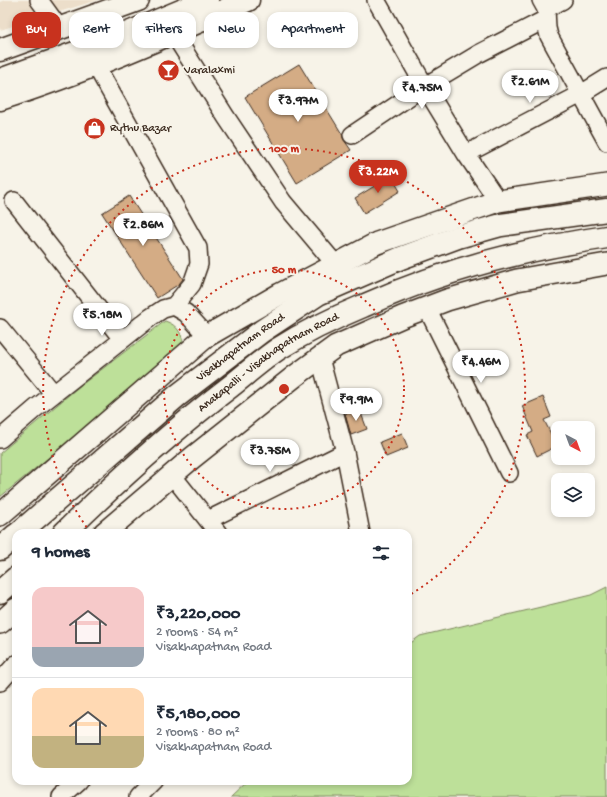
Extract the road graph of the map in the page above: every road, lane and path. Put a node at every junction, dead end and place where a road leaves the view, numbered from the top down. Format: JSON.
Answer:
{"nodes":[{"id":1,"x":39,"y":0,"type":"edge"},
{"id":2,"x":138,"y":0,"type":"edge"},
{"id":3,"x":208,"y":0,"type":"edge"},
{"id":4,"x":248,"y":0,"type":"edge"},
{"id":5,"x":376,"y":0,"type":"edge"},
{"id":6,"x":563,"y":0,"type":"edge"},
{"id":7,"x":544,"y":9,"type":"edge"},
{"id":8,"x":48,"y":12,"type":"edge"},
{"id":9,"x":196,"y":22,"type":"edge"},
{"id":10,"x":61,"y":28,"type":"edge"},
{"id":11,"x":12,"y":46,"type":"edge"},
{"id":12,"x":134,"y":48,"type":"edge"},
{"id":13,"x":183,"y":48,"type":"edge"},
{"id":14,"x":0,"y":50,"type":"edge"},
{"id":15,"x":95,"y":64,"type":"junction"},
{"id":16,"x":607,"y":78,"type":"edge"},
{"id":17,"x":0,"y":80,"type":"edge"},
{"id":18,"x":425,"y":86,"type":"junction"},
{"id":19,"x":581,"y":94,"type":"junction"},
{"id":20,"x":0,"y":99,"type":"edge"},
{"id":21,"x":352,"y":134,"type":"dead end"},
{"id":22,"x":607,"y":142,"type":"edge"},
{"id":23,"x":466,"y":154,"type":"junction"},
{"id":24,"x":607,"y":185,"type":"edge"},
{"id":25,"x":14,"y":200,"type":"dead end"},
{"id":26,"x":498,"y":201,"type":"junction"},
{"id":27,"x":607,"y":210,"type":"edge"},
{"id":28,"x":607,"y":237,"type":"edge"},
{"id":29,"x":510,"y":255,"type":"junction"},
{"id":30,"x":607,"y":264,"type":"edge"},
{"id":31,"x":336,"y":265,"type":"junction"},
{"id":32,"x":517,"y":280,"type":"junction"},
{"id":33,"x":174,"y":306,"type":"junction"},
{"id":34,"x":427,"y":308,"type":"junction"},
{"id":35,"x":0,"y":328,"type":"edge"},
{"id":36,"x":207,"y":336,"type":"junction"},
{"id":37,"x":122,"y":339,"type":"junction"},
{"id":38,"x":320,"y":358,"type":"junction"},
{"id":39,"x":54,"y":394,"type":"junction"},
{"id":40,"x":0,"y":439,"type":"edge"},
{"id":41,"x":345,"y":452,"type":"junction"},
{"id":42,"x":509,"y":473,"type":"dead end"},
{"id":43,"x":172,"y":474,"type":"junction"},
{"id":44,"x":0,"y":515,"type":"edge"},
{"id":45,"x":208,"y":520,"type":"junction"},
{"id":46,"x":24,"y":529,"type":"edge"},
{"id":47,"x":68,"y":529,"type":"edge"},
{"id":48,"x":109,"y":529,"type":"edge"},
{"id":49,"x":215,"y":529,"type":"edge"},
{"id":50,"x":360,"y":529,"type":"edge"},
{"id":51,"x":12,"y":538,"type":"edge"},
{"id":52,"x":0,"y":549,"type":"edge"},
{"id":53,"x":12,"y":582,"type":"edge"},
{"id":54,"x":0,"y":592,"type":"edge"},
{"id":55,"x":12,"y":612,"type":"edge"},
{"id":56,"x":0,"y":623,"type":"edge"},
{"id":57,"x":12,"y":668,"type":"edge"},
{"id":58,"x":0,"y":682,"type":"edge"},
{"id":59,"x":74,"y":785,"type":"edge"},
{"id":60,"x":150,"y":785,"type":"edge"},
{"id":61,"x":61,"y":797,"type":"edge"},
{"id":62,"x":138,"y":797,"type":"edge"}],
"edges":[{"from":1,"to":8,"type":"street"},
{"from":2,"to":10,"type":"main road"},
{"from":3,"to":17,"type":"main road"},
{"from":4,"to":9,"type":"main road"},
{"from":5,"to":18,"type":"street"},
{"from":6,"to":7,"type":"street"},
{"from":7,"to":18,"type":"street"},
{"from":7,"to":19,"type":"street"},
{"from":11,"to":14,"type":"main road"},
{"from":12,"to":15,"type":"main road"},
{"from":13,"to":31,"type":"street"},
{"from":15,"to":20,"type":"main road"},
{"from":15,"to":33,"type":"street"},
{"from":16,"to":19,"type":"street"},
{"from":18,"to":21,"type":"street"},
{"from":18,"to":23,"type":"street"},
{"from":19,"to":22,"type":"street"},
{"from":19,"to":23,"type":"street"},
{"from":23,"to":26,"type":"street"},
{"from":24,"to":26,"type":"street"},
{"from":25,"to":37,"type":"street"},
{"from":26,"to":31,"type":"street"},
{"from":27,"to":46,"type":"main road","name":"Visakhapatnam Road"},
{"from":28,"to":29,"type":"main road","name":"Anakapalli - Visakhapatnam Road"},
{"from":29,"to":32,"type":"street"},
{"from":29,"to":47,"type":"main road","name":"Anakapalli - Visakhapatnam Road"},
{"from":30,"to":32,"type":"street"},
{"from":31,"to":36,"type":"street"},
{"from":32,"to":34,"type":"street"},
{"from":33,"to":36,"type":"street"},
{"from":33,"to":37,"type":"street"},
{"from":34,"to":38,"type":"street"},
{"from":34,"to":42,"type":"street"},
{"from":35,"to":39,"type":"street"},
{"from":36,"to":44,"type":"street"},
{"from":37,"to":39,"type":"street"},
{"from":38,"to":41,"type":"street"},
{"from":38,"to":43,"type":"street"},
{"from":39,"to":40,"type":"street"},
{"from":41,"to":45,"type":"street"},
{"from":41,"to":50,"type":"street"},
{"from":43,"to":45,"type":"street"},
{"from":43,"to":48,"type":"street"},
{"from":45,"to":49,"type":"street"},
{"from":51,"to":52,"type":"main road"},
{"from":53,"to":54,"type":"main road"},
{"from":55,"to":56,"type":"street"},
{"from":57,"to":58,"type":"street"},
{"from":59,"to":61,"type":"street"},
{"from":60,"to":62,"type":"street"}]}
